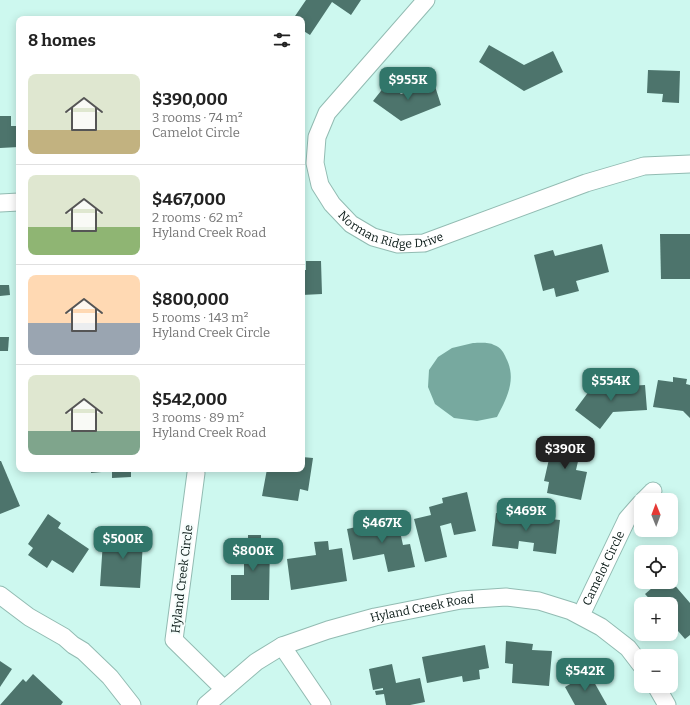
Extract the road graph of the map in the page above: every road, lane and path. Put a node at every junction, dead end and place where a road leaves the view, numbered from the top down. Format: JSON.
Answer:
{"nodes":[{"id":1,"x":426,"y":0,"type":"edge"},
{"id":2,"x":690,"y":164,"type":"edge"},
{"id":3,"x":16,"y":202,"type":"edge"},
{"id":4,"x":0,"y":204,"type":"edge"},
{"id":5,"x":196,"y":473,"type":"dead end"},
{"id":6,"x":634,"y":511,"type":"edge"},
{"id":7,"x":0,"y":595,"type":"edge"},
{"id":8,"x":581,"y":615,"type":"junction"},
{"id":9,"x":282,"y":646,"type":"junction"},
{"id":10,"x":634,"y":655,"type":"edge"},
{"id":11,"x":224,"y":688,"type":"junction"},
{"id":12,"x":660,"y":693,"type":"edge"},
{"id":13,"x":132,"y":705,"type":"edge"},
{"id":14,"x":206,"y":705,"type":"edge"},
{"id":15,"x":322,"y":705,"type":"edge"},
{"id":16,"x":666,"y":705,"type":"edge"}],
"edges":[{"from":1,"to":2,"type":"street","name":"Norman Ridge Drive"},
{"from":3,"to":4,"type":"street"},
{"from":5,"to":11,"type":"street","name":"Hyland Creek Circle"},
{"from":6,"to":8,"type":"street","name":"Camelot Circle"},
{"from":7,"to":13,"type":"street"},
{"from":8,"to":9,"type":"street","name":"Hyland Creek Road"},
{"from":8,"to":10,"type":"street","name":"Hyland Creek Road"},
{"from":9,"to":11,"type":"street","name":"Hyland Creek Road"},
{"from":9,"to":15,"type":"street"},
{"from":11,"to":14,"type":"street","name":"Hyland Creek Road"},
{"from":12,"to":16,"type":"street"}]}
